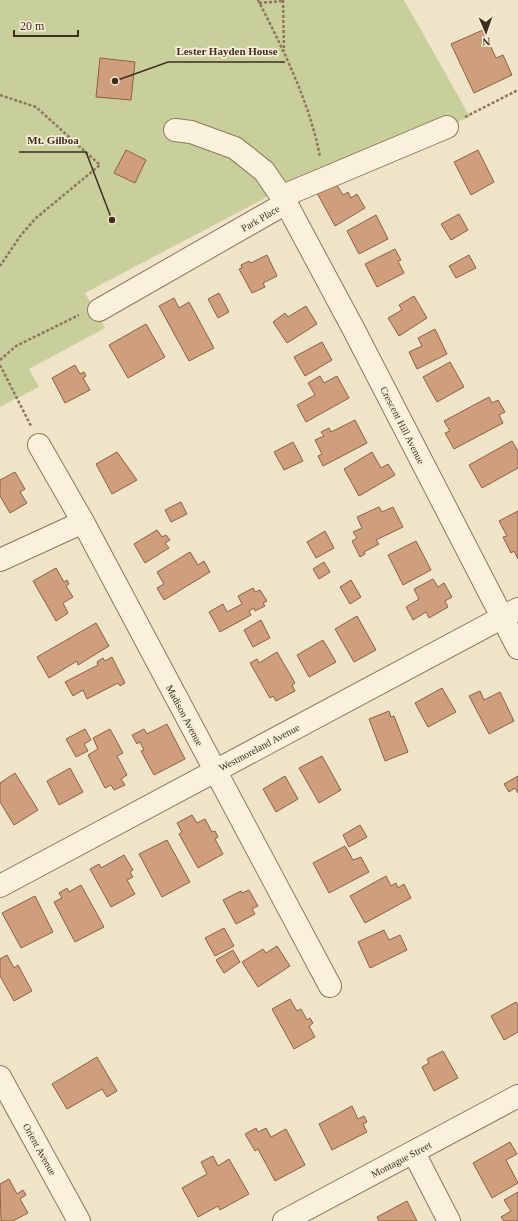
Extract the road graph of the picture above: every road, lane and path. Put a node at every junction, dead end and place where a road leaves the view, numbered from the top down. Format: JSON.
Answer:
{"nodes":[{"id":1,"x":283,"y":0,"type":"edge"},
{"id":2,"x":259,"y":2,"type":"edge"},
{"id":3,"x":284,"y":52,"type":"junction"},
{"id":4,"x":518,"y":90,"type":"edge"},
{"id":5,"x":0,"y":95,"type":"edge"},
{"id":6,"x":447,"y":127,"type":"joint"},
{"id":7,"x":175,"y":130,"type":"dead end"},
{"id":8,"x":324,"y":178,"type":"junction"},
{"id":9,"x":286,"y":203,"type":"junction"},
{"id":10,"x":0,"y":266,"type":"edge"},
{"id":11,"x":99,"y":310,"type":"joint"},
{"id":12,"x":0,"y":360,"type":"edge"},
{"id":13,"x":0,"y":365,"type":"edge"},
{"id":14,"x":39,"y":445,"type":"joint"},
{"id":15,"x":83,"y":522,"type":"junction"},
{"id":16,"x":0,"y":560,"type":"edge"},
{"id":17,"x":510,"y":613,"type":"edge"},
{"id":18,"x":518,"y":648,"type":"edge"},
{"id":19,"x":214,"y":771,"type":"junction"},
{"id":20,"x":0,"y":886,"type":"edge"},
{"id":21,"x":330,"y":986,"type":"dead end"},
{"id":22,"x":0,"y":1077,"type":"edge"},
{"id":23,"x":518,"y":1096,"type":"edge"},
{"id":24,"x":414,"y":1153,"type":"junction"},
{"id":25,"x":79,"y":1221,"type":"edge"},
{"id":26,"x":284,"y":1221,"type":"edge"},
{"id":27,"x":450,"y":1221,"type":"edge"}],
"edges":[{"from":1,"to":2,"type":"path"},
{"from":1,"to":3,"type":"path"},
{"from":2,"to":3,"type":"path"},
{"from":3,"to":8,"type":"path"},
{"from":4,"to":6,"type":"path"},
{"from":5,"to":10,"type":"path"},
{"from":6,"to":8,"type":"street","name":"Park Place"},
{"from":7,"to":9,"type":"street","name":"Crescent Hill Avenue"},
{"from":8,"to":9,"type":"street","name":"Park Place"},
{"from":9,"to":11,"type":"street","name":"Park Place"},
{"from":9,"to":17,"type":"street","name":"Crescent Hill Avenue"},
{"from":11,"to":12,"type":"path"},
{"from":13,"to":14,"type":"path"},
{"from":14,"to":15,"type":"street","name":"Madison Avenue"},
{"from":15,"to":16,"type":"street"},
{"from":15,"to":19,"type":"street","name":"Madison Avenue"},
{"from":17,"to":18,"type":"street","name":"Crescent Hill Avenue"},
{"from":17,"to":19,"type":"street","name":"Westmoreland Avenue"},
{"from":19,"to":20,"type":"street","name":"Westmoreland Avenue"},
{"from":19,"to":21,"type":"street","name":"Madison Avenue"},
{"from":22,"to":25,"type":"street","name":"Orient Avenue"},
{"from":23,"to":24,"type":"street","name":"Montague Street"},
{"from":24,"to":26,"type":"street","name":"Montague Street"},
{"from":24,"to":27,"type":"street"}]}
